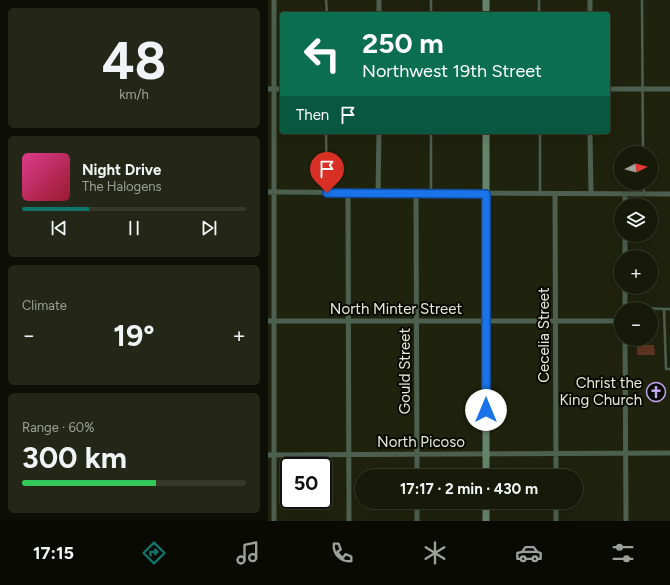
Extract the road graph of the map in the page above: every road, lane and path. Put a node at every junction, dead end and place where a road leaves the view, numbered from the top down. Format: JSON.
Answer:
{"nodes":[{"id":1,"x":274,"y":0,"type":"edge"},
{"id":2,"x":326,"y":0,"type":"edge"},
{"id":3,"x":379,"y":0,"type":"edge"},
{"id":4,"x":431,"y":0,"type":"edge"},
{"id":5,"x":486,"y":0,"type":"edge"},
{"id":6,"x":539,"y":0,"type":"edge"},
{"id":7,"x":590,"y":0,"type":"edge"},
{"id":8,"x":642,"y":0,"type":"edge"},
{"id":9,"x":326,"y":12,"type":"edge"},
{"id":10,"x":379,"y":12,"type":"edge"},
{"id":11,"x":431,"y":12,"type":"edge"},
{"id":12,"x":486,"y":12,"type":"edge"},
{"id":13,"x":539,"y":12,"type":"edge"},
{"id":14,"x":590,"y":12,"type":"edge"},
{"id":15,"x":268,"y":89,"type":"edge"},
{"id":16,"x":274,"y":89,"type":"junction"},
{"id":17,"x":280,"y":89,"type":"edge"},
{"id":18,"x":610,"y":89,"type":"edge"},
{"id":19,"x":643,"y":89,"type":"junction"},
{"id":20,"x":670,"y":89,"type":"edge"},
{"id":21,"x":326,"y":134,"type":"edge"},
{"id":22,"x":378,"y":134,"type":"edge"},
{"id":23,"x":431,"y":134,"type":"edge"},
{"id":24,"x":486,"y":134,"type":"edge"},
{"id":25,"x":540,"y":134,"type":"edge"},
{"id":26,"x":590,"y":134,"type":"edge"},
{"id":27,"x":643,"y":146,"type":"edge"},
{"id":28,"x":644,"y":190,"type":"edge"},
{"id":29,"x":268,"y":192,"type":"edge"},
{"id":30,"x":274,"y":192,"type":"junction"},
{"id":31,"x":327,"y":193,"type":"junction"},
{"id":32,"x":348,"y":193,"type":"junction"},
{"id":33,"x":378,"y":193,"type":"junction"},
{"id":34,"x":416,"y":194,"type":"junction"},
{"id":35,"x":431,"y":194,"type":"junction"},
{"id":36,"x":486,"y":194,"type":"junction"},
{"id":37,"x":540,"y":194,"type":"junction"},
{"id":38,"x":555,"y":194,"type":"junction"},
{"id":39,"x":591,"y":194,"type":"junction"},
{"id":40,"x":625,"y":194,"type":"junction"},
{"id":41,"x":644,"y":194,"type":"junction"},
{"id":42,"x":670,"y":194,"type":"edge"},
{"id":43,"x":625,"y":198,"type":"edge"},
{"id":44,"x":658,"y":309,"type":"edge"},
{"id":45,"x":664,"y":309,"type":"junction"},
{"id":46,"x":670,"y":309,"type":"edge"},
{"id":47,"x":271,"y":321,"type":"edge"},
{"id":48,"x":348,"y":321,"type":"junction"},
{"id":49,"x":416,"y":321,"type":"junction"},
{"id":50,"x":486,"y":321,"type":"junction"},
{"id":51,"x":556,"y":321,"type":"junction"},
{"id":52,"x":614,"y":321,"type":"edge"},
{"id":53,"x":626,"y":346,"type":"edge"},
{"id":54,"x":670,"y":369,"type":"edge"},
{"id":55,"x":670,"y":453,"type":"edge"},
{"id":56,"x":268,"y":454,"type":"edge"},
{"id":57,"x":349,"y":454,"type":"junction"},
{"id":58,"x":417,"y":454,"type":"junction"},
{"id":59,"x":486,"y":454,"type":"junction"},
{"id":60,"x":556,"y":454,"type":"junction"},
{"id":61,"x":626,"y":454,"type":"junction"},
{"id":62,"x":274,"y":455,"type":"junction"},
{"id":63,"x":417,"y":469,"type":"edge"},
{"id":64,"x":486,"y":469,"type":"edge"},
{"id":65,"x":556,"y":469,"type":"edge"},
{"id":66,"x":417,"y":509,"type":"edge"},
{"id":67,"x":486,"y":509,"type":"edge"},
{"id":68,"x":556,"y":509,"type":"edge"},
{"id":69,"x":274,"y":521,"type":"edge"},
{"id":70,"x":349,"y":521,"type":"edge"},
{"id":71,"x":417,"y":521,"type":"edge"},
{"id":72,"x":486,"y":521,"type":"edge"},
{"id":73,"x":556,"y":521,"type":"edge"},
{"id":74,"x":626,"y":521,"type":"edge"}],
"edges":[{"from":1,"to":16,"type":"street"},
{"from":2,"to":9,"type":"lane"},
{"from":3,"to":10,"type":"street"},
{"from":4,"to":11,"type":"lane"},
{"from":5,"to":12,"type":"main road"},
{"from":6,"to":13,"type":"lane"},
{"from":7,"to":14,"type":"street"},
{"from":8,"to":19,"type":"lane"},
{"from":15,"to":16,"type":"street"},
{"from":16,"to":17,"type":"street"},
{"from":16,"to":30,"type":"street"},
{"from":18,"to":19,"type":"street"},
{"from":19,"to":20,"type":"street"},
{"from":19,"to":27,"type":"lane"},
{"from":21,"to":31,"type":"lane"},
{"from":22,"to":33,"type":"street"},
{"from":23,"to":35,"type":"lane"},
{"from":24,"to":36,"type":"main road"},
{"from":25,"to":37,"type":"lane"},
{"from":26,"to":39,"type":"street"},
{"from":28,"to":41,"type":"lane"},
{"from":29,"to":30,"type":"street"},
{"from":30,"to":31,"type":"street"},
{"from":30,"to":47,"type":"street"},
{"from":31,"to":32,"type":"street"},
{"from":32,"to":33,"type":"street"},
{"from":32,"to":48,"type":"street"},
{"from":33,"to":34,"type":"street"},
{"from":34,"to":35,"type":"street"},
{"from":34,"to":49,"type":"street","name":"Gould Street"},
{"from":35,"to":36,"type":"street"},
{"from":36,"to":37,"type":"street"},
{"from":36,"to":50,"type":"main road"},
{"from":37,"to":38,"type":"street"},
{"from":38,"to":39,"type":"street"},
{"from":38,"to":51,"type":"street","name":"Cecelia Street"},
{"from":39,"to":40,"type":"street"},
{"from":40,"to":41,"type":"street"},
{"from":40,"to":43,"type":"street"},
{"from":41,"to":42,"type":"street"},
{"from":44,"to":45,"type":"lane"},
{"from":45,"to":46,"type":"lane"},
{"from":45,"to":54,"type":"lane"},
{"from":47,"to":48,"type":"street","name":"North Minter Street"},
{"from":47,"to":62,"type":"street"},
{"from":48,"to":49,"type":"street","name":"North Minter Street"},
{"from":48,"to":57,"type":"street"},
{"from":49,"to":50,"type":"street","name":"North Minter Street"},
{"from":49,"to":58,"type":"street","name":"Gould Street"},
{"from":50,"to":51,"type":"street","name":"North Minter Street"},
{"from":50,"to":59,"type":"main road"},
{"from":51,"to":52,"type":"street","name":"North Minter Street"},
{"from":51,"to":60,"type":"street","name":"Cecelia Street"},
{"from":53,"to":61,"type":"street"},
{"from":55,"to":61,"type":"street","name":"North Picoso"},
{"from":56,"to":62,"type":"street","name":"North Picoso"},
{"from":57,"to":58,"type":"street","name":"North Picoso"},
{"from":57,"to":62,"type":"street","name":"North Picoso"},
{"from":57,"to":70,"type":"street"},
{"from":58,"to":59,"type":"street","name":"North Picoso"},
{"from":58,"to":63,"type":"street","name":"Gould Street"},
{"from":59,"to":60,"type":"street","name":"North Picoso"},
{"from":59,"to":64,"type":"main road"},
{"from":60,"to":61,"type":"street","name":"North Picoso"},
{"from":60,"to":65,"type":"street","name":"Cecelia Street"},
{"from":61,"to":74,"type":"street"},
{"from":62,"to":69,"type":"street"},
{"from":66,"to":71,"type":"street"},
{"from":67,"to":72,"type":"main road"},
{"from":68,"to":73,"type":"street"}]}
